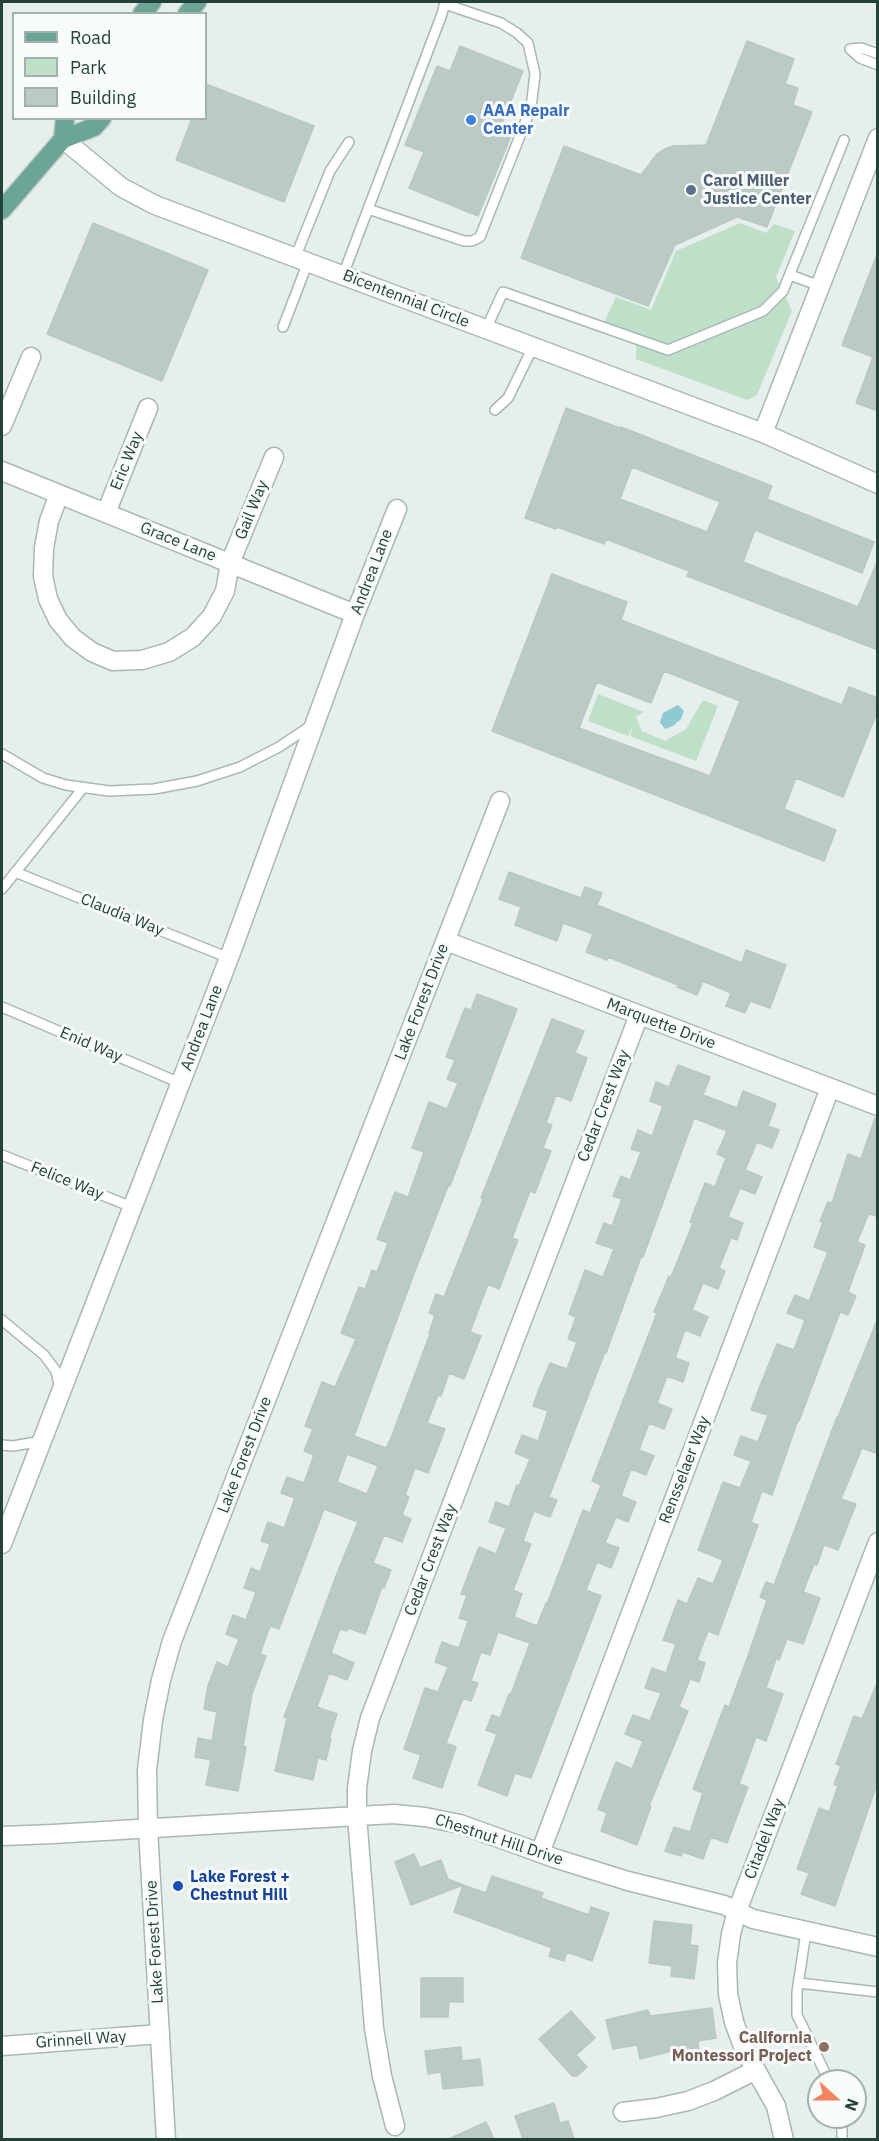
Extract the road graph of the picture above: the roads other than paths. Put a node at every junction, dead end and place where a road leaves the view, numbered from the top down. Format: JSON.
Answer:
{"nodes":[{"id":1,"x":445,"y":3,"type":"edge"},
{"id":2,"x":878,"y":54,"type":"edge"},
{"id":3,"x":878,"y":65,"type":"edge"},
{"id":4,"x":65,"y":120,"type":"edge"},
{"id":5,"x":100,"y":120,"type":"edge"},
{"id":6,"x":878,"y":138,"type":"edge"},
{"id":7,"x":63,"y":139,"type":"junction"},
{"id":8,"x":844,"y":140,"type":"dead end"},
{"id":9,"x":349,"y":142,"type":"dead end"},
{"id":10,"x":368,"y":209,"type":"junction"},
{"id":11,"x":2,"y":210,"type":"edge"},
{"id":12,"x":302,"y":260,"type":"junction"},
{"id":13,"x":343,"y":275,"type":"junction"},
{"id":14,"x":790,"y":275,"type":"junction"},
{"id":15,"x":820,"y":286,"type":"junction"},
{"id":16,"x":283,"y":327,"type":"dead end"},
{"id":17,"x":486,"y":329,"type":"junction"},
{"id":18,"x":533,"y":347,"type":"junction"},
{"id":19,"x":31,"y":357,"type":"dead end"},
{"id":20,"x":148,"y":408,"type":"dead end"},
{"id":21,"x":495,"y":410,"type":"dead end"},
{"id":22,"x":2,"y":426,"type":"edge"},
{"id":23,"x":763,"y":433,"type":"junction"},
{"id":24,"x":274,"y":457,"type":"dead end"},
{"id":25,"x":2,"y":471,"type":"edge"},
{"id":26,"x":874,"y":480,"type":"edge"},
{"id":27,"x":59,"y":494,"type":"junction"},
{"id":28,"x":397,"y":509,"type":"dead end"},
{"id":29,"x":106,"y":513,"type":"junction"},
{"id":30,"x":230,"y":564,"type":"junction"},
{"id":31,"x":355,"y":614,"type":"junction"},
{"id":32,"x":316,"y":722,"type":"junction"},
{"id":33,"x":2,"y":754,"type":"edge"},
{"id":34,"x":83,"y":788,"type":"junction"},
{"id":35,"x":500,"y":801,"type":"dead end"},
{"id":36,"x":15,"y":872,"type":"junction"},
{"id":37,"x":2,"y":889,"type":"edge"},
{"id":38,"x":446,"y":941,"type":"junction"},
{"id":39,"x":229,"y":958,"type":"junction"},
{"id":40,"x":2,"y":1007,"type":"edge"},
{"id":41,"x":639,"y":1016,"type":"junction"},
{"id":42,"x":180,"y":1083,"type":"junction"},
{"id":43,"x":830,"y":1088,"type":"junction"},
{"id":44,"x":878,"y":1106,"type":"edge"},
{"id":45,"x":2,"y":1155,"type":"edge"},
{"id":46,"x":132,"y":1208,"type":"junction"},
{"id":47,"x":2,"y":1320,"type":"edge"},
{"id":48,"x":61,"y":1390,"type":"junction"},
{"id":49,"x":42,"y":1441,"type":"junction"},
{"id":50,"x":2,"y":1445,"type":"edge"},
{"id":51,"x":878,"y":1542,"type":"edge"},
{"id":52,"x":2,"y":1544,"type":"edge"},
{"id":53,"x":357,"y":1816,"type":"junction"},
{"id":54,"x":148,"y":1829,"type":"junction"},
{"id":55,"x":2,"y":1836,"type":"edge"},
{"id":56,"x":540,"y":1853,"type":"junction"},
{"id":57,"x":737,"y":1911,"type":"junction"},
{"id":58,"x":806,"y":1932,"type":"junction"},
{"id":59,"x":878,"y":1947,"type":"edge"},
{"id":60,"x":799,"y":1983,"type":"junction"},
{"id":61,"x":878,"y":1992,"type":"edge"},
{"id":62,"x":160,"y":2034,"type":"junction"},
{"id":63,"x":2,"y":2046,"type":"edge"},
{"id":64,"x":823,"y":2069,"type":"edge"},
{"id":65,"x":756,"y":2070,"type":"junction"},
{"id":66,"x":622,"y":2112,"type":"dead end"},
{"id":67,"x":395,"y":2126,"type":"dead end"},
{"id":68,"x":166,"y":2139,"type":"edge"},
{"id":69,"x":784,"y":2139,"type":"edge"}],
"edges":[{"from":1,"to":10,"type":"lane"},
{"from":1,"to":10,"type":"lane"},
{"from":2,"to":3,"type":"lane"},
{"from":4,"to":7,"type":"main road"},
{"from":5,"to":7,"type":"main road"},
{"from":6,"to":15,"type":"street"},
{"from":7,"to":11,"type":"main road"},
{"from":7,"to":12,"type":"street","name":"Bicentennial Circle"},
{"from":8,"to":14,"type":"lane"},
{"from":9,"to":12,"type":"lane"},
{"from":10,"to":13,"type":"lane"},
{"from":12,"to":13,"type":"street","name":"Bicentennial Circle"},
{"from":12,"to":16,"type":"lane"},
{"from":13,"to":17,"type":"street","name":"Bicentennial Circle"},
{"from":14,"to":15,"type":"lane"},
{"from":14,"to":17,"type":"lane"},
{"from":15,"to":23,"type":"street"},
{"from":17,"to":18,"type":"street","name":"Bicentennial Circle"},
{"from":18,"to":21,"type":"lane"},
{"from":18,"to":23,"type":"street","name":"Bicentennial Circle"},
{"from":19,"to":22,"type":"street"},
{"from":20,"to":29,"type":"street","name":"Eric Way"},
{"from":23,"to":26,"type":"street","name":"Bicentennial Circle"},
{"from":24,"to":30,"type":"street","name":"Gail Way"},
{"from":25,"to":27,"type":"street","name":"Grace Lane"},
{"from":27,"to":29,"type":"street","name":"Grace Lane"},
{"from":27,"to":30,"type":"street","name":"Gail Way"},
{"from":28,"to":31,"type":"street","name":"Andrea Lane"},
{"from":29,"to":30,"type":"street","name":"Grace Lane"},
{"from":30,"to":31,"type":"street","name":"Grace Lane"},
{"from":31,"to":32,"type":"street","name":"Andrea Lane"},
{"from":32,"to":34,"type":"lane"},
{"from":32,"to":39,"type":"street","name":"Andrea Lane"},
{"from":33,"to":34,"type":"lane"},
{"from":34,"to":36,"type":"lane"},
{"from":35,"to":38,"type":"street","name":"Lake Forest Drive"},
{"from":36,"to":37,"type":"lane"},
{"from":36,"to":39,"type":"lane","name":"Claudia Way"},
{"from":38,"to":41,"type":"street","name":"Marquette Drive"},
{"from":38,"to":54,"type":"street","name":"Lake Forest Drive"},
{"from":39,"to":42,"type":"street","name":"Andrea Lane"},
{"from":40,"to":42,"type":"lane","name":"Enid Way"},
{"from":41,"to":43,"type":"street","name":"Marquette Drive"},
{"from":41,"to":53,"type":"street","name":"Cedar Crest Way"},
{"from":42,"to":46,"type":"street","name":"Andrea Lane"},
{"from":43,"to":44,"type":"street","name":"Marquette Drive"},
{"from":43,"to":56,"type":"street","name":"Rensselaer Way"},
{"from":45,"to":46,"type":"lane","name":"Felice Way"},
{"from":46,"to":48,"type":"street","name":"Andrea Lane"},
{"from":47,"to":48,"type":"lane"},
{"from":48,"to":49,"type":"street","name":"Andrea Lane"},
{"from":49,"to":50,"type":"lane"},
{"from":49,"to":52,"type":"street","name":"Andrea Lane"},
{"from":51,"to":57,"type":"street","name":"Citadel Way"},
{"from":53,"to":54,"type":"street","name":"Chestnut Hill Drive"},
{"from":53,"to":56,"type":"street","name":"Chestnut Hill Drive"},
{"from":53,"to":67,"type":"street","name":"Cedar Crest Way"},
{"from":54,"to":55,"type":"street","name":"Chestnut Hill Drive"},
{"from":54,"to":62,"type":"street","name":"Lake Forest Drive"},
{"from":56,"to":57,"type":"street","name":"Chestnut Hill Drive"},
{"from":57,"to":58,"type":"street","name":"Chestnut Hill Drive"},
{"from":57,"to":65,"type":"street","name":"Citadel Way"},
{"from":58,"to":59,"type":"street","name":"Chestnut Hill Drive"},
{"from":58,"to":60,"type":"lane"},
{"from":60,"to":61,"type":"lane"},
{"from":60,"to":64,"type":"lane"},
{"from":62,"to":63,"type":"street","name":"Grinnell Way"},
{"from":62,"to":68,"type":"street","name":"Lake Forest Drive"},
{"from":65,"to":66,"type":"street"},
{"from":65,"to":69,"type":"street","name":"Citadel Way"}]}
